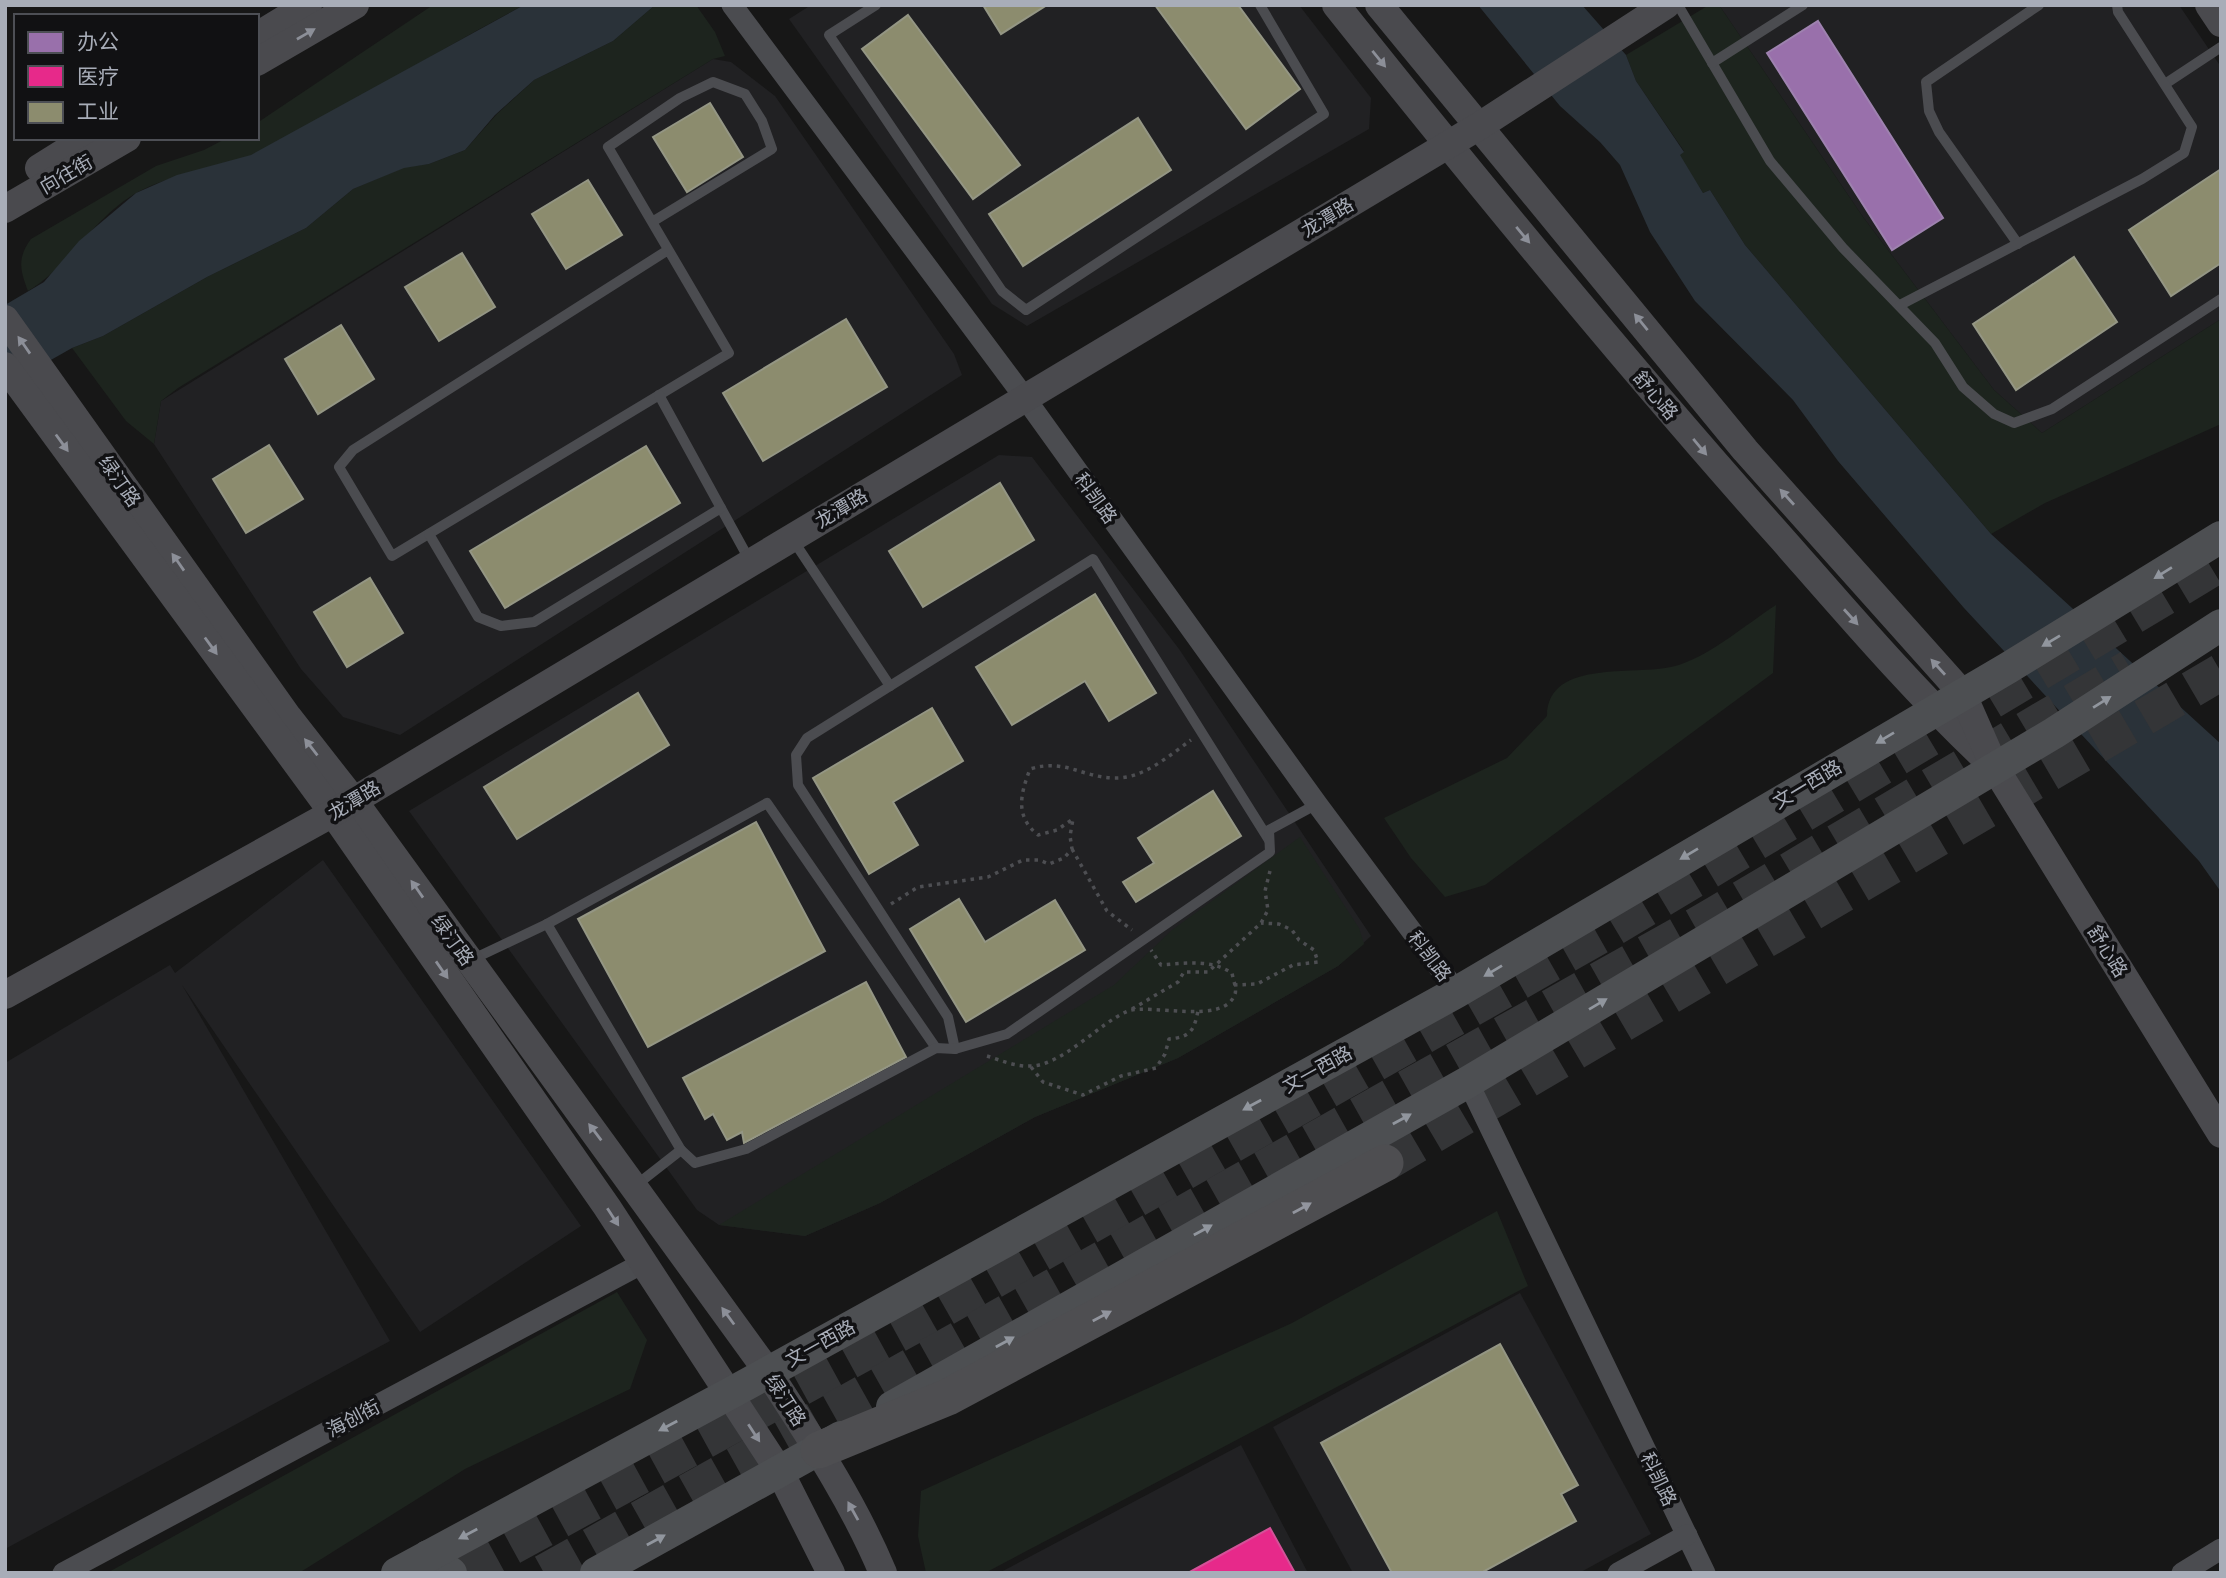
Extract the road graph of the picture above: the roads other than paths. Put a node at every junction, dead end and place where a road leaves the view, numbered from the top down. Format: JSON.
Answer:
{"nodes":[{"id":1,"x":308,"y":5,"type":"edge"},
{"id":2,"x":355,"y":5,"type":"edge"},
{"id":3,"x":732,"y":5,"type":"edge"},
{"id":4,"x":876,"y":5,"type":"edge"},
{"id":5,"x":1260,"y":5,"type":"edge"},
{"id":6,"x":1336,"y":5,"type":"edge"},
{"id":7,"x":1379,"y":5,"type":"edge"},
{"id":8,"x":1666,"y":5,"type":"edge"},
{"id":9,"x":1678,"y":5,"type":"edge"},
{"id":10,"x":1803,"y":5,"type":"edge"},
{"id":11,"x":2039,"y":5,"type":"edge"},
{"id":12,"x":2117,"y":5,"type":"edge"},
{"id":13,"x":2208,"y":5,"type":"edge"},
{"id":14,"x":2221,"y":23,"type":"edge"},
{"id":15,"x":259,"y":35,"type":"edge"},
{"id":16,"x":2221,"y":47,"type":"edge"},
{"id":17,"x":259,"y":61,"type":"edge"},
{"id":18,"x":1712,"y":63,"type":"junction"},
{"id":19,"x":2165,"y":84,"type":"junction"},
{"id":20,"x":1481,"y":125,"type":"junction"},
{"id":21,"x":84,"y":140,"type":"edge"},
{"id":22,"x":124,"y":140,"type":"edge"},
{"id":23,"x":1448,"y":145,"type":"junction"},
{"id":24,"x":5,"y":188,"type":"edge"},
{"id":25,"x":5,"y":209,"type":"edge"},
{"id":26,"x":652,"y":222,"type":"junction"},
{"id":27,"x":2018,"y":244,"type":"junction"},
{"id":28,"x":668,"y":250,"type":"junction"},
{"id":29,"x":2221,"y":299,"type":"edge"},
{"id":30,"x":1900,"y":305,"type":"junction"},
{"id":31,"x":5,"y":319,"type":"edge"},
{"id":32,"x":23,"y":375,"type":"edge"},
{"id":33,"x":659,"y":395,"type":"junction"},
{"id":34,"x":1025,"y":398,"type":"junction"},
{"id":35,"x":721,"y":508,"type":"junction"},
{"id":36,"x":429,"y":534,"type":"junction"},
{"id":37,"x":2221,"y":537,"type":"edge"},
{"id":38,"x":792,"y":538,"type":"junction"},
{"id":39,"x":751,"y":563,"type":"junction"},
{"id":40,"x":2221,"y":625,"type":"edge"},
{"id":41,"x":890,"y":686,"type":"junction"},
{"id":42,"x":1962,"y":693,"type":"junction"},
{"id":43,"x":1933,"y":709,"type":"junction"},
{"id":44,"x":1995,"y":768,"type":"junction"},
{"id":45,"x":1317,"y":804,"type":"junction"},
{"id":46,"x":343,"y":807,"type":"junction"},
{"id":47,"x":1270,"y":846,"type":"junction"},
{"id":48,"x":547,"y":924,"type":"junction"},
{"id":49,"x":468,"y":962,"type":"junction"},
{"id":50,"x":1457,"y":992,"type":"junction"},
{"id":51,"x":5,"y":995,"type":"edge"},
{"id":52,"x":936,"y":1048,"type":"junction"},
{"id":53,"x":951,"y":1049,"type":"junction"},
{"id":54,"x":1468,"y":1082,"type":"junction"},
{"id":55,"x":2221,"y":1134,"type":"edge"},
{"id":56,"x":681,"y":1150,"type":"junction"},
{"id":57,"x":1385,"y":1163,"type":"tunnel mouth"},
{"id":58,"x":635,"y":1186,"type":"junction"},
{"id":59,"x":643,"y":1263,"type":"junction"},
{"id":60,"x":768,"y":1372,"type":"junction"},
{"id":61,"x":729,"y":1394,"type":"junction"},
{"id":62,"x":819,"y":1450,"type":"junction"},
{"id":63,"x":780,"y":1472,"type":"junction"},
{"id":64,"x":1687,"y":1535,"type":"junction"},
{"id":65,"x":2221,"y":1549,"type":"edge"},
{"id":66,"x":440,"y":1564,"type":"edge"},
{"id":67,"x":63,"y":1573,"type":"edge"},
{"id":68,"x":397,"y":1573,"type":"edge"},
{"id":69,"x":596,"y":1573,"type":"edge"},
{"id":70,"x":831,"y":1573,"type":"edge"},
{"id":71,"x":883,"y":1573,"type":"edge"},
{"id":72,"x":1618,"y":1573,"type":"edge"},
{"id":73,"x":1705,"y":1573,"type":"edge"},
{"id":74,"x":2182,"y":1573,"type":"edge"}],
"edges":[{"from":1,"to":15,"type":"street"},
{"from":17,"to":2,"type":"street","one_way":true},
{"from":3,"to":34,"type":"street","name":"科凯路"},
{"from":4,"to":5,"type":"lane"},
{"from":6,"to":23,"type":"street","name":"舒心路","one_way":true},
{"from":7,"to":20,"type":"street","name":"舒心路"},
{"from":8,"to":20,"type":"street","name":"龙潭路"},
{"from":9,"to":18,"type":"lane"},
{"from":10,"to":18,"type":"lane"},
{"from":11,"to":27,"type":"lane"},
{"from":12,"to":19,"type":"lane"},
{"from":13,"to":14,"type":"street"},
{"from":16,"to":19,"type":"lane"},
{"from":18,"to":30,"type":"lane"},
{"from":19,"to":27,"type":"lane"},
{"from":20,"to":23,"type":"street","name":"龙潭路"},
{"from":42,"to":20,"type":"street","name":"舒心路","one_way":true},
{"from":21,"to":24,"type":"street","name":"向往街"},
{"from":22,"to":25,"type":"street","name":"向往街"},
{"from":23,"to":34,"type":"street","name":"龙潭路"},
{"from":23,"to":43,"type":"street","name":"舒心路","one_way":true},
{"from":26,"to":26,"type":"lane"},
{"from":26,"to":28,"type":"lane"},
{"from":27,"to":30,"type":"lane"},
{"from":28,"to":33,"type":"lane"},
{"from":28,"to":36,"type":"lane"},
{"from":29,"to":30,"type":"lane"},
{"from":32,"to":31,"type":"street","name":"绿汀路","one_way":true},
{"from":32,"to":46,"type":"street","name":"绿汀路"},
{"from":33,"to":35,"type":"lane"},
{"from":33,"to":36,"type":"lane"},
{"from":34,"to":38,"type":"street","name":"龙潭路"},
{"from":34,"to":45,"type":"street","name":"科凯路"},
{"from":35,"to":36,"type":"lane"},
{"from":35,"to":39,"type":"lane"},
{"from":37,"to":42,"type":"main road","name":"文一西路","one_way":true},
{"from":38,"to":39,"type":"street","name":"龙潭路"},
{"from":38,"to":41,"type":"lane"},
{"from":39,"to":46,"type":"street","name":"龙潭路"},
{"from":44,"to":40,"type":"main road","one_way":true},
{"from":41,"to":47,"type":"lane"},
{"from":41,"to":53,"type":"lane"},
{"from":42,"to":43,"type":"main road","name":"文一西路"},
{"from":42,"to":44,"type":"street","name":"舒心路"},
{"from":43,"to":44,"type":"street","name":"舒心路"},
{"from":43,"to":50,"type":"main road","name":"文一西路","one_way":true},
{"from":54,"to":44,"type":"main road","one_way":true},
{"from":44,"to":55,"type":"street","name":"舒心路"},
{"from":45,"to":47,"type":"lane"},
{"from":45,"to":50,"type":"street","name":"科凯路"},
{"from":49,"to":46,"type":"street","name":"绿汀路","one_way":true},
{"from":46,"to":51,"type":"street","name":"龙潭路"},
{"from":46,"to":59,"type":"street","name":"绿汀路","one_way":true},
{"from":47,"to":53,"type":"lane"},
{"from":48,"to":49,"type":"lane"},
{"from":48,"to":52,"type":"lane"},
{"from":48,"to":56,"type":"lane"},
{"from":58,"to":49,"type":"street","name":"绿汀路","one_way":true},
{"from":50,"to":60,"type":"main road","name":"文一西路","one_way":true},
{"from":52,"to":53,"type":"lane"},
{"from":52,"to":56,"type":"lane"},
{"from":62,"to":54,"type":"main road","one_way":true},
{"from":54,"to":64,"type":"street","name":"科凯路"},
{"from":56,"to":58,"type":"lane"},
{"from":62,"to":57,"type":"highway","one_way":true},
{"from":60,"to":58,"type":"street","name":"绿汀路","one_way":true},
{"from":59,"to":61,"type":"street","name":"绿汀路"},
{"from":59,"to":67,"type":"street","name":"海创街"},
{"from":60,"to":61,"type":"main road","name":"文一西路"},
{"from":60,"to":62,"type":"street","name":"绿汀路"},
{"from":61,"to":63,"type":"street","name":"绿汀路","one_way":true},
{"from":61,"to":66,"type":"main road","name":"文一西路","one_way":true},
{"from":62,"to":63,"type":"main road"},
{"from":71,"to":62,"type":"street","name":"绿汀路","one_way":true},
{"from":69,"to":63,"type":"main road","one_way":true},
{"from":63,"to":70,"type":"street","name":"绿汀路"},
{"from":64,"to":72,"type":"street"},
{"from":64,"to":73,"type":"street","name":"科凯路"},
{"from":65,"to":74,"type":"street"},
{"from":66,"to":68,"type":"main road","name":"文一西路"}]}
